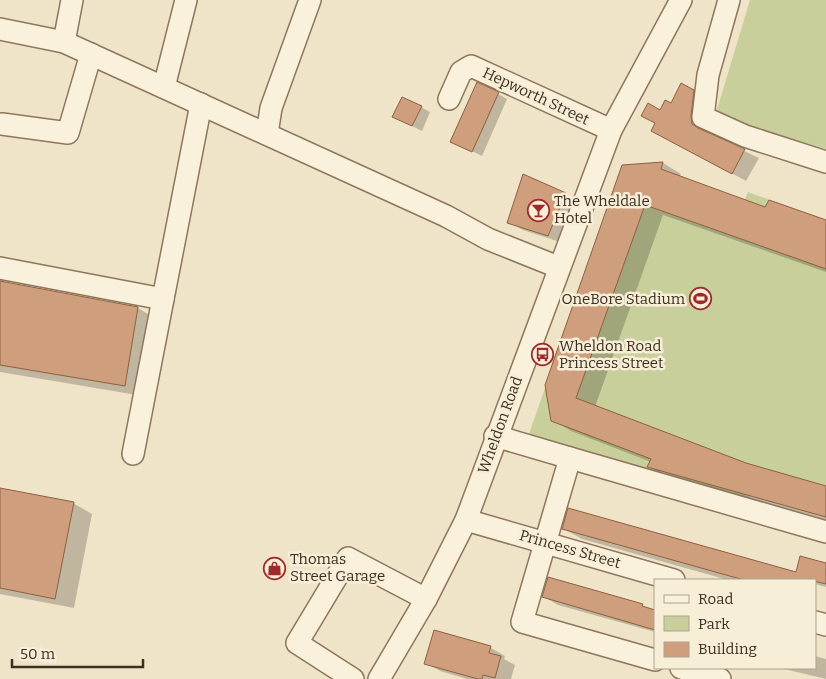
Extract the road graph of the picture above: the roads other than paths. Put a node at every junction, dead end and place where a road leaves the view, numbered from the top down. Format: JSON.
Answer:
{"nodes":[{"id":1,"x":72,"y":0,"type":"edge"},
{"id":2,"x":186,"y":0,"type":"edge"},
{"id":3,"x":310,"y":0,"type":"edge"},
{"id":4,"x":682,"y":0,"type":"edge"},
{"id":5,"x":729,"y":0,"type":"edge"},
{"id":6,"x":0,"y":29,"type":"edge"},
{"id":7,"x":64,"y":42,"type":"junction"},
{"id":8,"x":91,"y":54,"type":"junction"},
{"id":9,"x":164,"y":88,"type":"junction"},
{"id":10,"x":449,"y":99,"type":"dead end"},
{"id":11,"x":201,"y":104,"type":"junction"},
{"id":12,"x":2,"y":124,"type":"dead end"},
{"id":13,"x":611,"y":130,"type":"junction"},
{"id":14,"x":267,"y":134,"type":"junction"},
{"id":15,"x":826,"y":162,"type":"edge"},
{"id":16,"x":558,"y":267,"type":"junction"},
{"id":17,"x":0,"y":268,"type":"edge"},
{"id":18,"x":163,"y":298,"type":"junction"},
{"id":19,"x":496,"y":436,"type":"junction"},
{"id":20,"x":133,"y":454,"type":"dead end"},
{"id":21,"x":570,"y":458,"type":"junction"},
{"id":22,"x":466,"y":520,"type":"junction"},
{"id":23,"x":826,"y":532,"type":"edge"},
{"id":24,"x":545,"y":542,"type":"junction"},
{"id":25,"x":671,"y":579,"type":"edge"},
{"id":26,"x":426,"y":599,"type":"junction"},
{"id":27,"x":654,"y":660,"type":"edge"},
{"id":28,"x":685,"y":669,"type":"edge"},
{"id":29,"x":353,"y":679,"type":"edge"},
{"id":30,"x":379,"y":679,"type":"edge"},
{"id":31,"x":720,"y":679,"type":"edge"}],
"edges":[{"from":1,"to":7,"type":"street"},
{"from":2,"to":9,"type":"street"},
{"from":3,"to":14,"type":"street"},
{"from":4,"to":13,"type":"street","name":"Wheldon Road"},
{"from":5,"to":15,"type":"street"},
{"from":6,"to":7,"type":"street"},
{"from":7,"to":8,"type":"street"},
{"from":8,"to":9,"type":"street"},
{"from":8,"to":12,"type":"street"},
{"from":9,"to":11,"type":"street"},
{"from":10,"to":13,"type":"street","name":"Hepworth Street"},
{"from":11,"to":14,"type":"street"},
{"from":11,"to":18,"type":"street"},
{"from":13,"to":16,"type":"street","name":"Wheldon Road"},
{"from":14,"to":16,"type":"street"},
{"from":16,"to":19,"type":"street","name":"Wheldon Road"},
{"from":17,"to":18,"type":"street"},
{"from":18,"to":20,"type":"street"},
{"from":19,"to":21,"type":"street"},
{"from":19,"to":22,"type":"street","name":"Wheldon Road"},
{"from":21,"to":23,"type":"street"},
{"from":21,"to":24,"type":"street"},
{"from":22,"to":24,"type":"street","name":"Princess Street"},
{"from":22,"to":26,"type":"street","name":"Wheldon Road"},
{"from":24,"to":25,"type":"street","name":"Princess Street"},
{"from":24,"to":27,"type":"street"},
{"from":26,"to":29,"type":"street"},
{"from":26,"to":30,"type":"street","name":"Wheldon Road"},
{"from":28,"to":31,"type":"street"}]}
